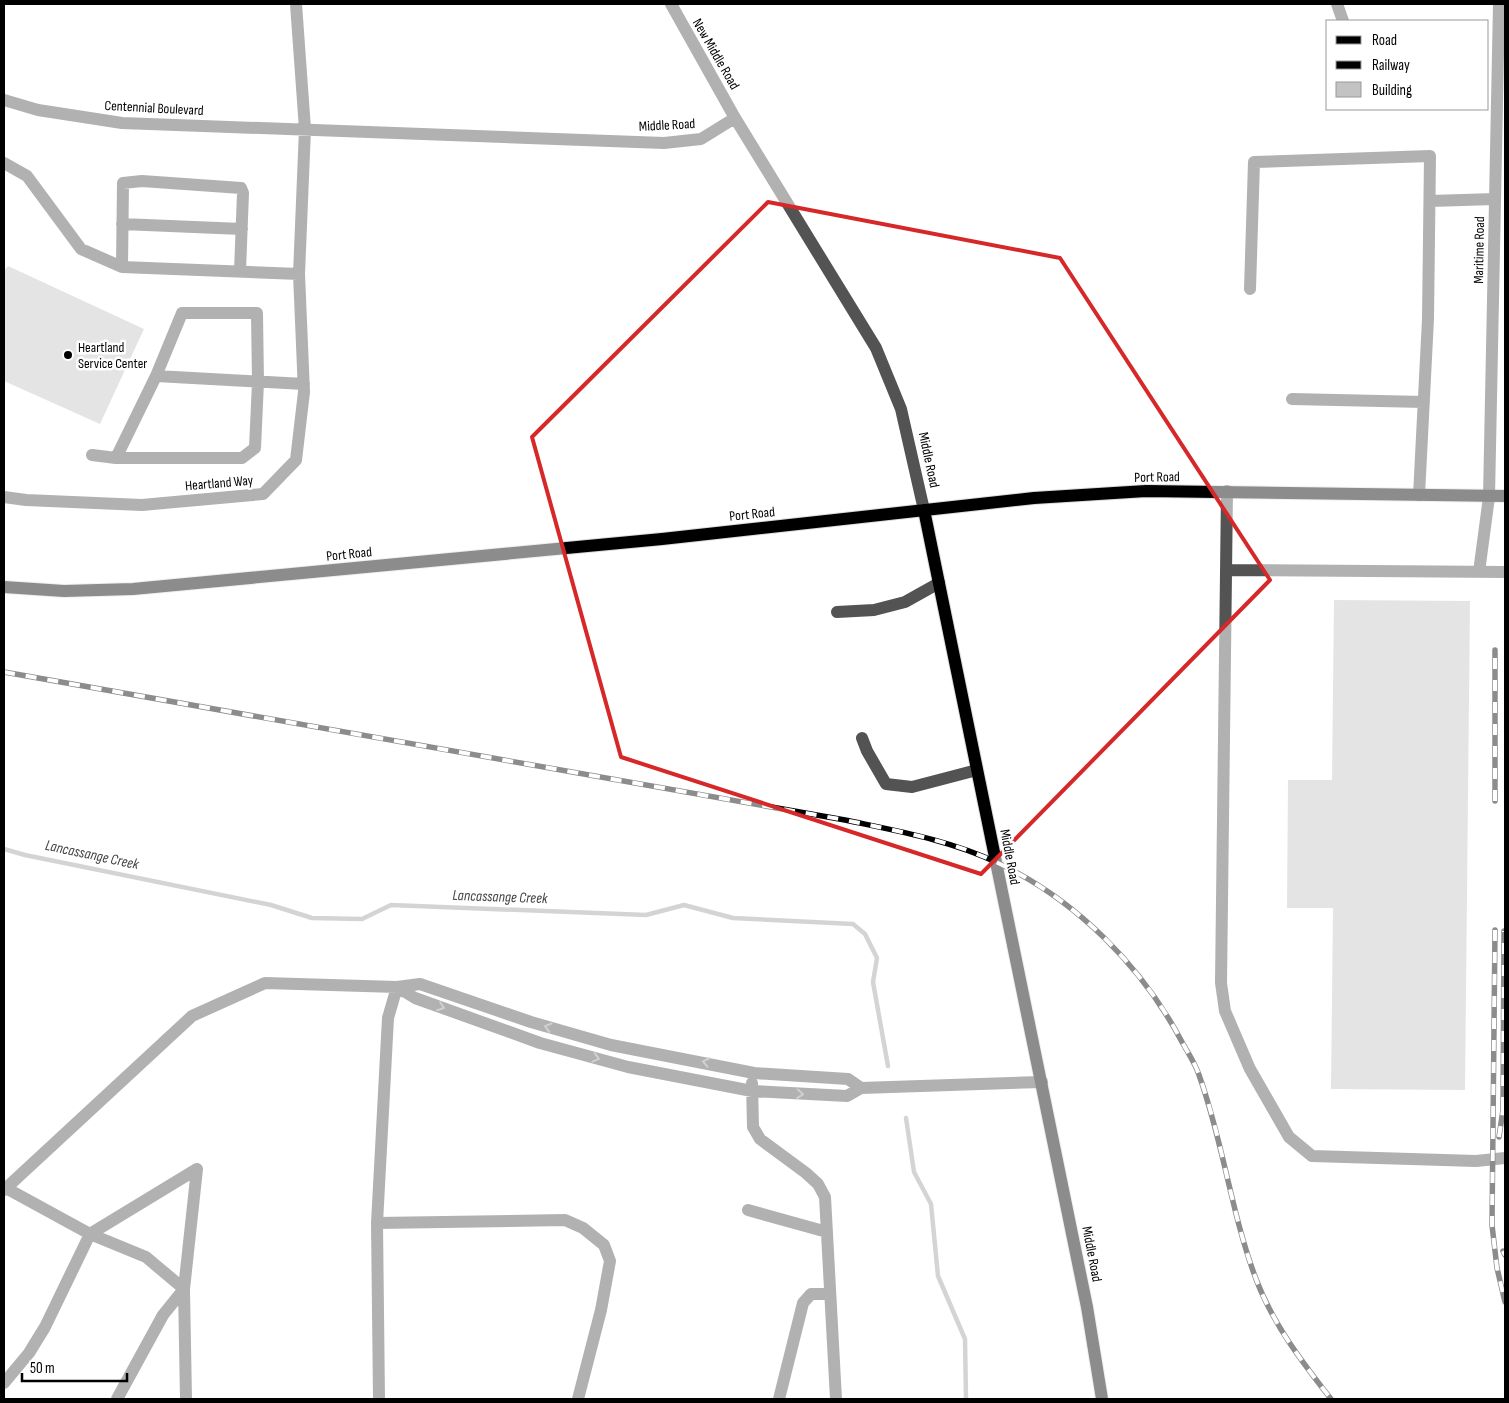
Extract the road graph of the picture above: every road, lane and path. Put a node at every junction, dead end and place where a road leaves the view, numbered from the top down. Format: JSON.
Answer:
{"nodes":[{"id":1,"x":296,"y":4,"type":"edge"},
{"id":2,"x":671,"y":4,"type":"edge"},
{"id":3,"x":1336,"y":4,"type":"edge"},
{"id":4,"x":1499,"y":4,"type":"edge"},
{"id":5,"x":1342,"y":20,"type":"edge"},
{"id":6,"x":1493,"y":60,"type":"edge"},
{"id":7,"x":4,"y":100,"type":"edge"},
{"id":8,"x":1501,"y":101,"type":"edge"},
{"id":9,"x":735,"y":118,"type":"junction"},
{"id":10,"x":305,"y":129,"type":"junction"},
{"id":11,"x":4,"y":163,"type":"edge"},
{"id":12,"x":1495,"y":200,"type":"junction"},
{"id":13,"x":1430,"y":202,"type":"junction"},
{"id":14,"x":122,"y":224,"type":"junction"},
{"id":15,"x":242,"y":229,"type":"junction"},
{"id":16,"x":122,"y":267,"type":"junction"},
{"id":17,"x":240,"y":271,"type":"junction"},
{"id":18,"x":299,"y":274,"type":"junction"},
{"id":19,"x":1250,"y":289,"type":"dead end"},
{"id":20,"x":156,"y":376,"type":"junction"},
{"id":21,"x":258,"y":382,"type":"junction"},
{"id":22,"x":304,"y":384,"type":"junction"},
{"id":23,"x":1292,"y":399,"type":"dead end"},
{"id":24,"x":1424,"y":402,"type":"junction"},
{"id":25,"x":92,"y":455,"type":"dead end"},
{"id":26,"x":116,"y":458,"type":"junction"},
{"id":27,"x":1227,"y":491,"type":"junction"},
{"id":28,"x":1419,"y":495,"type":"junction"},
{"id":29,"x":1505,"y":496,"type":"edge"},
{"id":30,"x":4,"y":497,"type":"edge"},
{"id":31,"x":1489,"y":497,"type":"junction"},
{"id":32,"x":924,"y":510,"type":"junction"},
{"id":33,"x":1226,"y":570,"type":"junction"},
{"id":34,"x":1479,"y":572,"type":"junction"},
{"id":35,"x":1505,"y":572,"type":"edge"},
{"id":36,"x":938,"y":583,"type":"junction"},
{"id":37,"x":4,"y":587,"type":"edge"},
{"id":38,"x":837,"y":612,"type":"dead end"},
{"id":39,"x":862,"y":738,"type":"dead end"},
{"id":40,"x":977,"y":770,"type":"junction"},
{"id":41,"x":397,"y":987,"type":"junction"},
{"id":42,"x":754,"y":1073,"type":"junction"},
{"id":43,"x":1042,"y":1082,"type":"junction"},
{"id":44,"x":861,"y":1088,"type":"junction"},
{"id":45,"x":752,"y":1091,"type":"junction"},
{"id":46,"x":1505,"y":1158,"type":"edge"},
{"id":47,"x":4,"y":1188,"type":"edge"},
{"id":48,"x":748,"y":1210,"type":"dead end"},
{"id":49,"x":377,"y":1223,"type":"junction"},
{"id":50,"x":827,"y":1232,"type":"junction"},
{"id":51,"x":90,"y":1234,"type":"junction"},
{"id":52,"x":184,"y":1289,"type":"junction"},
{"id":53,"x":830,"y":1294,"type":"junction"},
{"id":54,"x":4,"y":1383,"type":"edge"},
{"id":55,"x":117,"y":1399,"type":"edge"},
{"id":56,"x":186,"y":1399,"type":"edge"},
{"id":57,"x":379,"y":1399,"type":"edge"},
{"id":58,"x":578,"y":1399,"type":"edge"},
{"id":59,"x":779,"y":1399,"type":"edge"},
{"id":60,"x":836,"y":1399,"type":"edge"},
{"id":61,"x":1102,"y":1399,"type":"edge"}],
"edges":[{"from":1,"to":10,"type":"street"},
{"from":2,"to":9,"type":"street","name":"New Middle Road"},
{"from":3,"to":5,"type":"street"},
{"from":4,"to":6,"type":"street","name":"Maritime Road"},
{"from":6,"to":8,"type":"street","name":"Maritime Road"},
{"from":7,"to":10,"type":"street","name":"Centennial Boulevard"},
{"from":8,"to":12,"type":"street","name":"Maritime Road"},
{"from":9,"to":10,"type":"street","name":"Middle Road"},
{"from":9,"to":32,"type":"street","name":"Middle Road"},
{"from":10,"to":18,"type":"street","name":"Heartland Way"},
{"from":11,"to":16,"type":"street"},
{"from":12,"to":13,"type":"street"},
{"from":12,"to":31,"type":"street","name":"Maritime Road"},
{"from":13,"to":19,"type":"street"},
{"from":13,"to":24,"type":"street"},
{"from":14,"to":15,"type":"street"},
{"from":14,"to":15,"type":"street"},
{"from":14,"to":16,"type":"street"},
{"from":15,"to":17,"type":"street"},
{"from":16,"to":17,"type":"street"},
{"from":17,"to":18,"type":"street"},
{"from":18,"to":22,"type":"street","name":"Heartland Way"},
{"from":20,"to":21,"type":"street"},
{"from":20,"to":21,"type":"street"},
{"from":20,"to":26,"type":"street"},
{"from":21,"to":22,"type":"street"},
{"from":21,"to":26,"type":"street"},
{"from":22,"to":30,"type":"street","name":"Heartland Way"},
{"from":23,"to":24,"type":"street"},
{"from":24,"to":28,"type":"street"},
{"from":25,"to":26,"type":"street"},
{"from":27,"to":28,"type":"main road","name":"Port Road"},
{"from":27,"to":32,"type":"main road","name":"Port Road"},
{"from":27,"to":33,"type":"street"},
{"from":28,"to":31,"type":"main road","name":"Port Road"},
{"from":29,"to":31,"type":"main road","name":"Port Road"},
{"from":31,"to":34,"type":"street","name":"Maritime Road"},
{"from":32,"to":36,"type":"main road","name":"Middle Road"},
{"from":32,"to":37,"type":"main road","name":"Port Road"},
{"from":33,"to":34,"type":"street"},
{"from":33,"to":46,"type":"street"},
{"from":34,"to":35,"type":"street"},
{"from":36,"to":38,"type":"street"},
{"from":36,"to":40,"type":"main road","name":"Middle Road"},
{"from":39,"to":40,"type":"street"},
{"from":40,"to":43,"type":"main road","name":"Middle Road"},
{"from":42,"to":41,"type":"street","one_way":true},
{"from":41,"to":45,"type":"street","one_way":true},
{"from":41,"to":47,"type":"street"},
{"from":41,"to":49,"type":"street"},
{"from":42,"to":44,"type":"street"},
{"from":42,"to":45,"type":"street"},
{"from":43,"to":44,"type":"street"},
{"from":43,"to":61,"type":"main road","name":"Middle Road"},
{"from":45,"to":44,"type":"street","one_way":true},
{"from":45,"to":50,"type":"street"},
{"from":47,"to":51,"type":"street"},
{"from":48,"to":50,"type":"street"},
{"from":49,"to":57,"type":"street"},
{"from":49,"to":58,"type":"street"},
{"from":50,"to":53,"type":"street"},
{"from":51,"to":52,"type":"street"},
{"from":51,"to":52,"type":"street"},
{"from":51,"to":54,"type":"street"},
{"from":52,"to":55,"type":"street"},
{"from":52,"to":56,"type":"street"},
{"from":53,"to":59,"type":"street"},
{"from":53,"to":60,"type":"street"}]}
